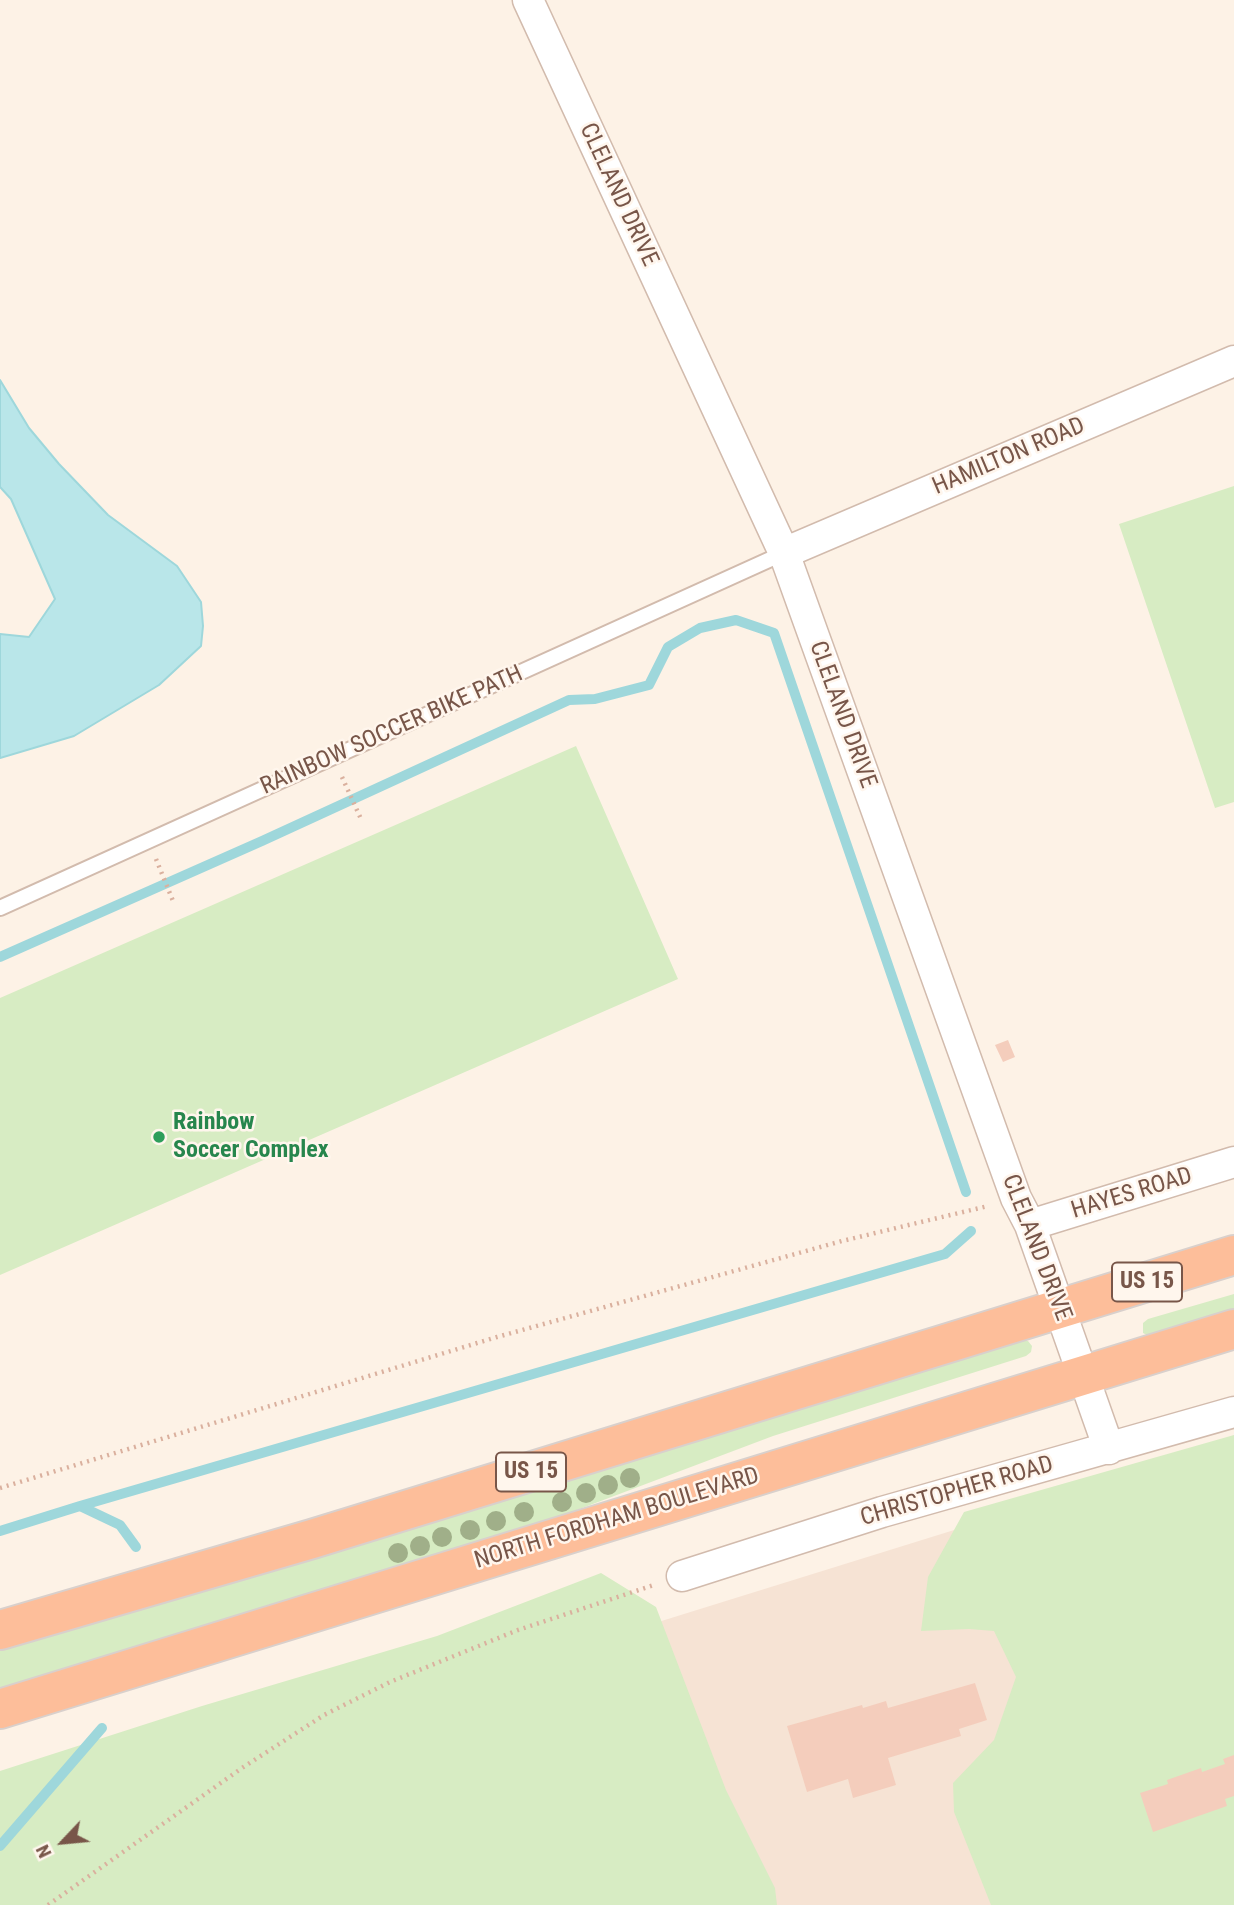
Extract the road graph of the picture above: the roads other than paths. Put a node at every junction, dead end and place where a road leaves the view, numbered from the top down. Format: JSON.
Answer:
{"nodes":[{"id":1,"x":528,"y":0,"type":"edge"},
{"id":2,"x":1234,"y":361,"type":"edge"},
{"id":3,"x":784,"y":553,"type":"junction"},
{"id":4,"x":0,"y":908,"type":"edge"},
{"id":5,"x":1234,"y":1162,"type":"edge"},
{"id":6,"x":1030,"y":1225,"type":"junction"},
{"id":7,"x":1234,"y":1255,"type":"edge"},
{"id":8,"x":1060,"y":1309,"type":"junction"},
{"id":9,"x":1234,"y":1329,"type":"edge"},
{"id":10,"x":1084,"y":1376,"type":"junction"},
{"id":11,"x":1234,"y":1412,"type":"edge"},
{"id":12,"x":1109,"y":1449,"type":"junction"},
{"id":13,"x":681,"y":1576,"type":"road end"},
{"id":14,"x":0,"y":1630,"type":"edge"},
{"id":15,"x":0,"y":1709,"type":"edge"}],
"edges":[{"from":1,"to":3,"type":"street","name":"CLELAND DRIVE"},
{"from":2,"to":3,"type":"street","name":"HAMILTON ROAD"},
{"from":3,"to":4,"type":"lane","name":"RAINBOW SOCCER BIKE PATH"},
{"from":3,"to":6,"type":"street","name":"CLELAND DRIVE"},
{"from":5,"to":6,"type":"street","name":"HAYES ROAD"},
{"from":6,"to":8,"type":"street","name":"CLELAND DRIVE"},
{"from":7,"to":8,"type":"highway","number":"US 15"},
{"from":8,"to":10,"type":"street","name":"CLELAND DRIVE"},
{"from":8,"to":14,"type":"highway","number":"US 15"},
{"from":9,"to":10,"type":"highway","name":"NORTH FORDHAM BOULEVARD"},
{"from":10,"to":12,"type":"street","name":"CLELAND DRIVE"},
{"from":10,"to":15,"type":"highway","name":"NORTH FORDHAM BOULEVARD"},
{"from":11,"to":12,"type":"street","name":"CHRISTOPHER ROAD"},
{"from":12,"to":13,"type":"street","name":"CHRISTOPHER ROAD"}]}
